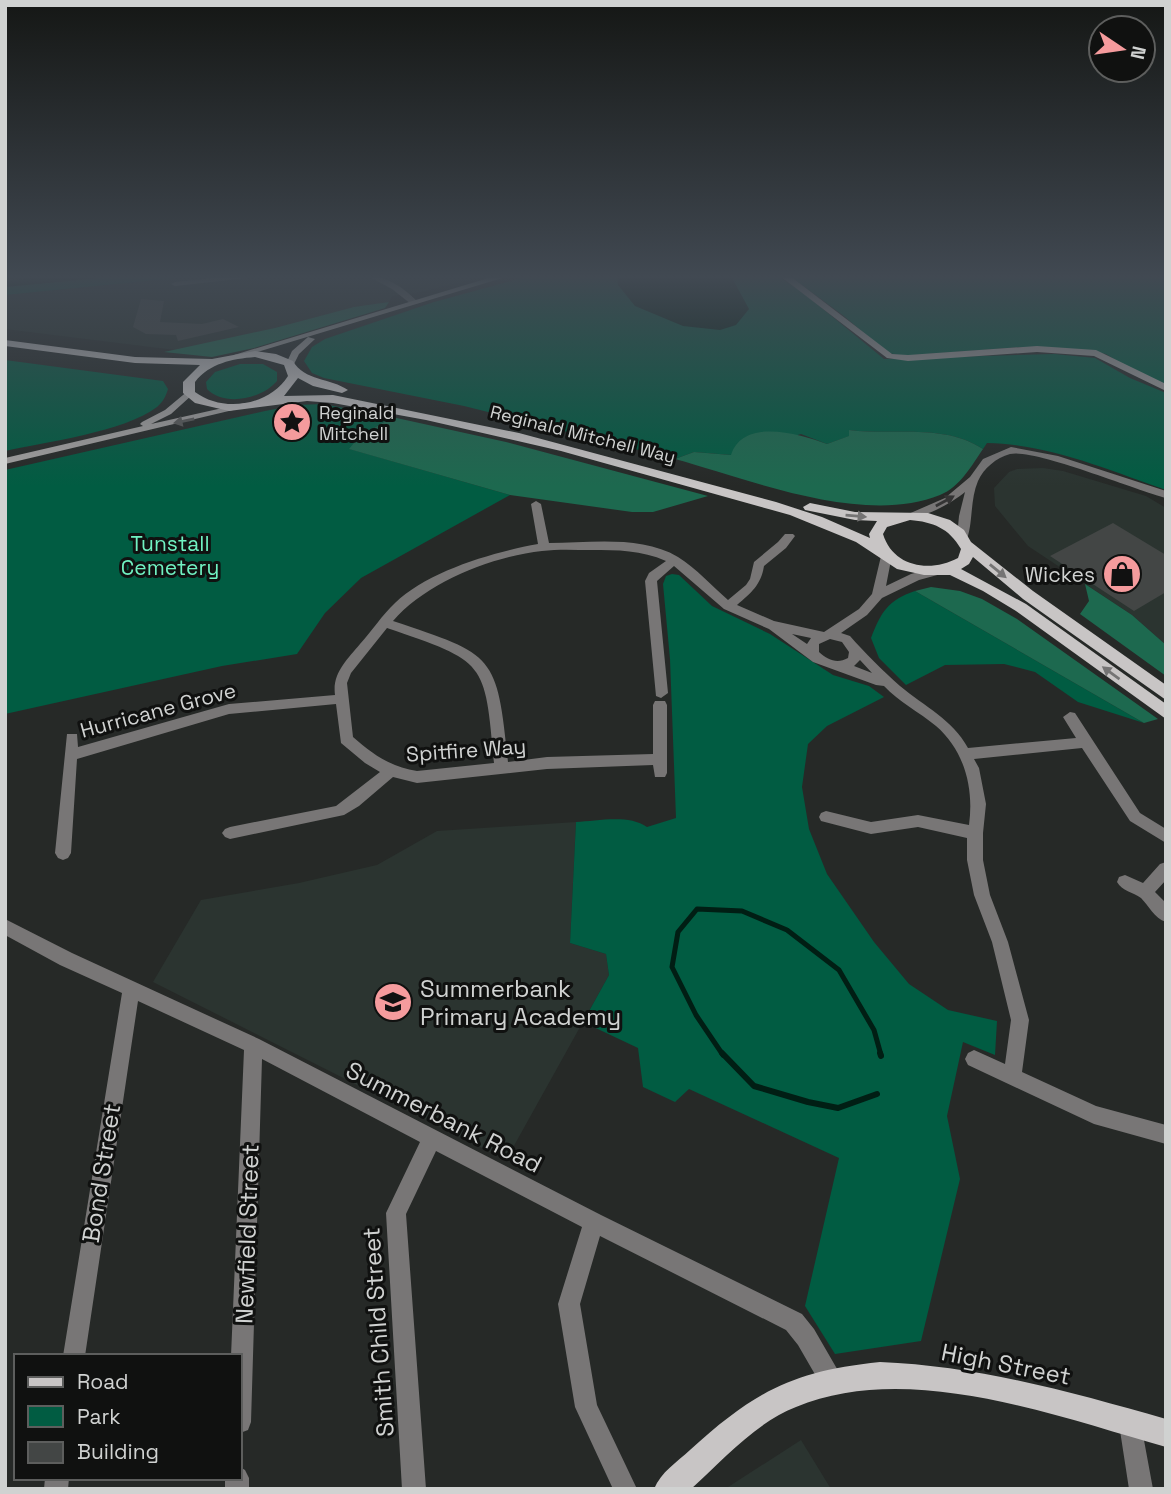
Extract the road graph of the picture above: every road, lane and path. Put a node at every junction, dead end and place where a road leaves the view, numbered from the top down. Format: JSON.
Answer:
{"nodes":[{"id":1,"x":26,"y":346,"type":"edge"},
{"id":2,"x":271,"y":346,"type":"edge"},
{"id":3,"x":302,"y":346,"type":"edge"},
{"id":4,"x":876,"y":346,"type":"edge"},
{"id":5,"x":238,"y":355,"type":"junction"},
{"id":6,"x":135,"y":360,"type":"junction"},
{"id":7,"x":214,"y":362,"type":"junction"},
{"id":8,"x":292,"y":368,"type":"junction"},
{"id":9,"x":1166,"y":388,"type":"edge"},
{"id":10,"x":189,"y":389,"type":"junction"},
{"id":11,"x":256,"y":403,"type":"junction"},
{"id":12,"x":118,"y":435,"type":"junction"},
{"id":13,"x":5,"y":461,"type":"edge"},
{"id":14,"x":974,"y":479,"type":"junction"},
{"id":15,"x":1166,"y":495,"type":"edge"},
{"id":16,"x":550,"y":510,"type":"dead end"},
{"id":17,"x":911,"y":515,"type":"junction"},
{"id":18,"x":892,"y":518,"type":"junction"},
{"id":19,"x":790,"y":537,"type":"dead end"},
{"id":20,"x":966,"y":541,"type":"junction"},
{"id":21,"x":544,"y":547,"type":"junction"},
{"id":22,"x":884,"y":553,"type":"junction"},
{"id":23,"x":674,"y":561,"type":"junction"},
{"id":24,"x":942,"y":570,"type":"junction"},
{"id":25,"x":878,"y":595,"type":"junction"},
{"id":26,"x":728,"y":606,"type":"junction"},
{"id":27,"x":863,"y":612,"type":"junction"},
{"id":28,"x":385,"y":624,"type":"junction"},
{"id":29,"x":771,"y":625,"type":"junction"},
{"id":30,"x":826,"y":635,"type":"junction"},
{"id":31,"x":852,"y":644,"type":"junction"},
{"id":32,"x":819,"y":660,"type":"junction"},
{"id":33,"x":841,"y":666,"type":"junction"},
{"id":34,"x":895,"y":689,"type":"junction"},
{"id":35,"x":1166,"y":694,"type":"edge"},
{"id":36,"x":340,"y":699,"type":"junction"},
{"id":37,"x":1166,"y":713,"type":"edge"},
{"id":38,"x":1070,"y":717,"type":"dead end"},
{"id":39,"x":72,"y":738,"type":"dead end"},
{"id":40,"x":1085,"y":742,"type":"junction"},
{"id":41,"x":965,"y":754,"type":"junction"},
{"id":42,"x":71,"y":755,"type":"junction"},
{"id":43,"x":501,"y":767,"type":"junction"},
{"id":44,"x":390,"y":772,"type":"junction"},
{"id":45,"x":826,"y":817,"type":"dead end"},
{"id":46,"x":230,"y":833,"type":"dead end"},
{"id":47,"x":975,"y":834,"type":"junction"},
{"id":48,"x":1166,"y":837,"type":"edge"},
{"id":49,"x":63,"y":853,"type":"dead end"},
{"id":50,"x":1166,"y":869,"type":"edge"},
{"id":51,"x":1125,"y":882,"type":"dead end"},
{"id":52,"x":1145,"y":892,"type":"junction"},
{"id":53,"x":1166,"y":915,"type":"edge"},
{"id":54,"x":5,"y":926,"type":"edge"},
{"id":55,"x":131,"y":990,"type":"junction"},
{"id":56,"x":253,"y":1045,"type":"junction"},
{"id":57,"x":974,"y":1059,"type":"dead end"},
{"id":58,"x":1012,"y":1077,"type":"junction"},
{"id":59,"x":1166,"y":1135,"type":"edge"},
{"id":60,"x":432,"y":1139,"type":"junction"},
{"id":61,"x":594,"y":1222,"type":"junction"},
{"id":62,"x":74,"y":1354,"type":"edge"},
{"id":63,"x":242,"y":1364,"type":"edge"},
{"id":64,"x":832,"y":1382,"type":"junction"},
{"id":65,"x":1130,"y":1424,"type":"junction"},
{"id":66,"x":1166,"y":1433,"type":"edge"},
{"id":67,"x":414,"y":1489,"type":"edge"},
{"id":68,"x":625,"y":1489,"type":"edge"},
{"id":69,"x":669,"y":1489,"type":"edge"},
{"id":70,"x":1141,"y":1489,"type":"edge"}],
"edges":[{"from":1,"to":6,"type":"main road"},
{"from":2,"to":5,"type":"street"},
{"from":3,"to":8,"type":"street"},
{"from":4,"to":9,"type":"street"},
{"from":5,"to":7,"type":"main road","name":"Reginald Mitchell Way"},
{"from":5,"to":8,"type":"main road","name":"Reginald Mitchell Way"},
{"from":6,"to":7,"type":"main road"},
{"from":6,"to":10,"type":"main road"},
{"from":7,"to":10,"type":"main road"},
{"from":8,"to":11,"type":"main road"},
{"from":8,"to":18,"type":"main road","name":"Reginald Mitchell Way","one_way":true},
{"from":10,"to":11,"type":"main road","name":"Reginald Mitchell Way"},
{"from":10,"to":12,"type":"street"},
{"from":11,"to":12,"type":"street","one_way":true},
{"from":11,"to":22,"type":"main road","name":"Reginald Mitchell Way"},
{"from":12,"to":13,"type":"street"},
{"from":14,"to":15,"type":"street"},
{"from":17,"to":14,"type":"street","one_way":true},
{"from":14,"to":20,"type":"street"},
{"from":16,"to":21,"type":"street"},
{"from":17,"to":18,"type":"main road","name":"Reginald Mitchell Way"},
{"from":17,"to":20,"type":"main road"},
{"from":18,"to":22,"type":"main road"},
{"from":19,"to":26,"type":"street"},
{"from":20,"to":24,"type":"main road"},
{"from":20,"to":35,"type":"main road","one_way":true},
{"from":21,"to":23,"type":"street","name":"Spitfire Way"},
{"from":21,"to":28,"type":"street","name":"Spitfire Way"},
{"from":22,"to":24,"type":"main road","name":"Reginald Mitchell Way"},
{"from":22,"to":25,"type":"street"},
{"from":23,"to":26,"type":"street","name":"Spitfire Way"},
{"from":23,"to":43,"type":"street","name":"Spitfire Way"},
{"from":24,"to":25,"type":"street"},
{"from":37,"to":24,"type":"main road","one_way":true},
{"from":25,"to":27,"type":"street"},
{"from":26,"to":29,"type":"street","name":"Spitfire Way"},
{"from":27,"to":30,"type":"street"},
{"from":27,"to":31,"type":"street"},
{"from":28,"to":36,"type":"street","name":"Spitfire Way"},
{"from":28,"to":43,"type":"street"},
{"from":29,"to":30,"type":"street","name":"Spitfire Way"},
{"from":29,"to":32,"type":"street","name":"Spitfire Way"},
{"from":30,"to":31,"type":"street"},
{"from":30,"to":32,"type":"street"},
{"from":31,"to":33,"type":"street"},
{"from":31,"to":34,"type":"street"},
{"from":32,"to":33,"type":"street"},
{"from":33,"to":34,"type":"street"},
{"from":34,"to":41,"type":"street"},
{"from":36,"to":42,"type":"street","name":"Hurricane Grove"},
{"from":36,"to":44,"type":"street","name":"Spitfire Way"},
{"from":38,"to":40,"type":"street"},
{"from":39,"to":42,"type":"street","name":"Hurricane Grove"},
{"from":40,"to":41,"type":"street"},
{"from":40,"to":48,"type":"street"},
{"from":41,"to":47,"type":"street"},
{"from":42,"to":49,"type":"street","name":"Hurricane Grove"},
{"from":43,"to":44,"type":"street","name":"Spitfire Way"},
{"from":44,"to":46,"type":"street"},
{"from":45,"to":47,"type":"street"},
{"from":47,"to":58,"type":"street"},
{"from":50,"to":52,"type":"street"},
{"from":51,"to":52,"type":"street"},
{"from":52,"to":53,"type":"street"},
{"from":54,"to":55,"type":"street","name":"Summerbank Road"},
{"from":55,"to":56,"type":"street","name":"Summerbank Road"},
{"from":55,"to":62,"type":"street","name":"Bond Street"},
{"from":56,"to":60,"type":"street","name":"Summerbank Road"},
{"from":56,"to":63,"type":"street","name":"Newfield Street"},
{"from":57,"to":58,"type":"street"},
{"from":58,"to":59,"type":"street"},
{"from":60,"to":61,"type":"street","name":"Summerbank Road"},
{"from":60,"to":67,"type":"street","name":"Smith Child Street"},
{"from":61,"to":64,"type":"street","name":"Summerbank Road"},
{"from":61,"to":68,"type":"street"},
{"from":64,"to":65,"type":"main road","name":"High Street"},
{"from":64,"to":69,"type":"main road","name":"High Street"},
{"from":65,"to":66,"type":"main road","name":"High Street"},
{"from":65,"to":70,"type":"street"}]}
